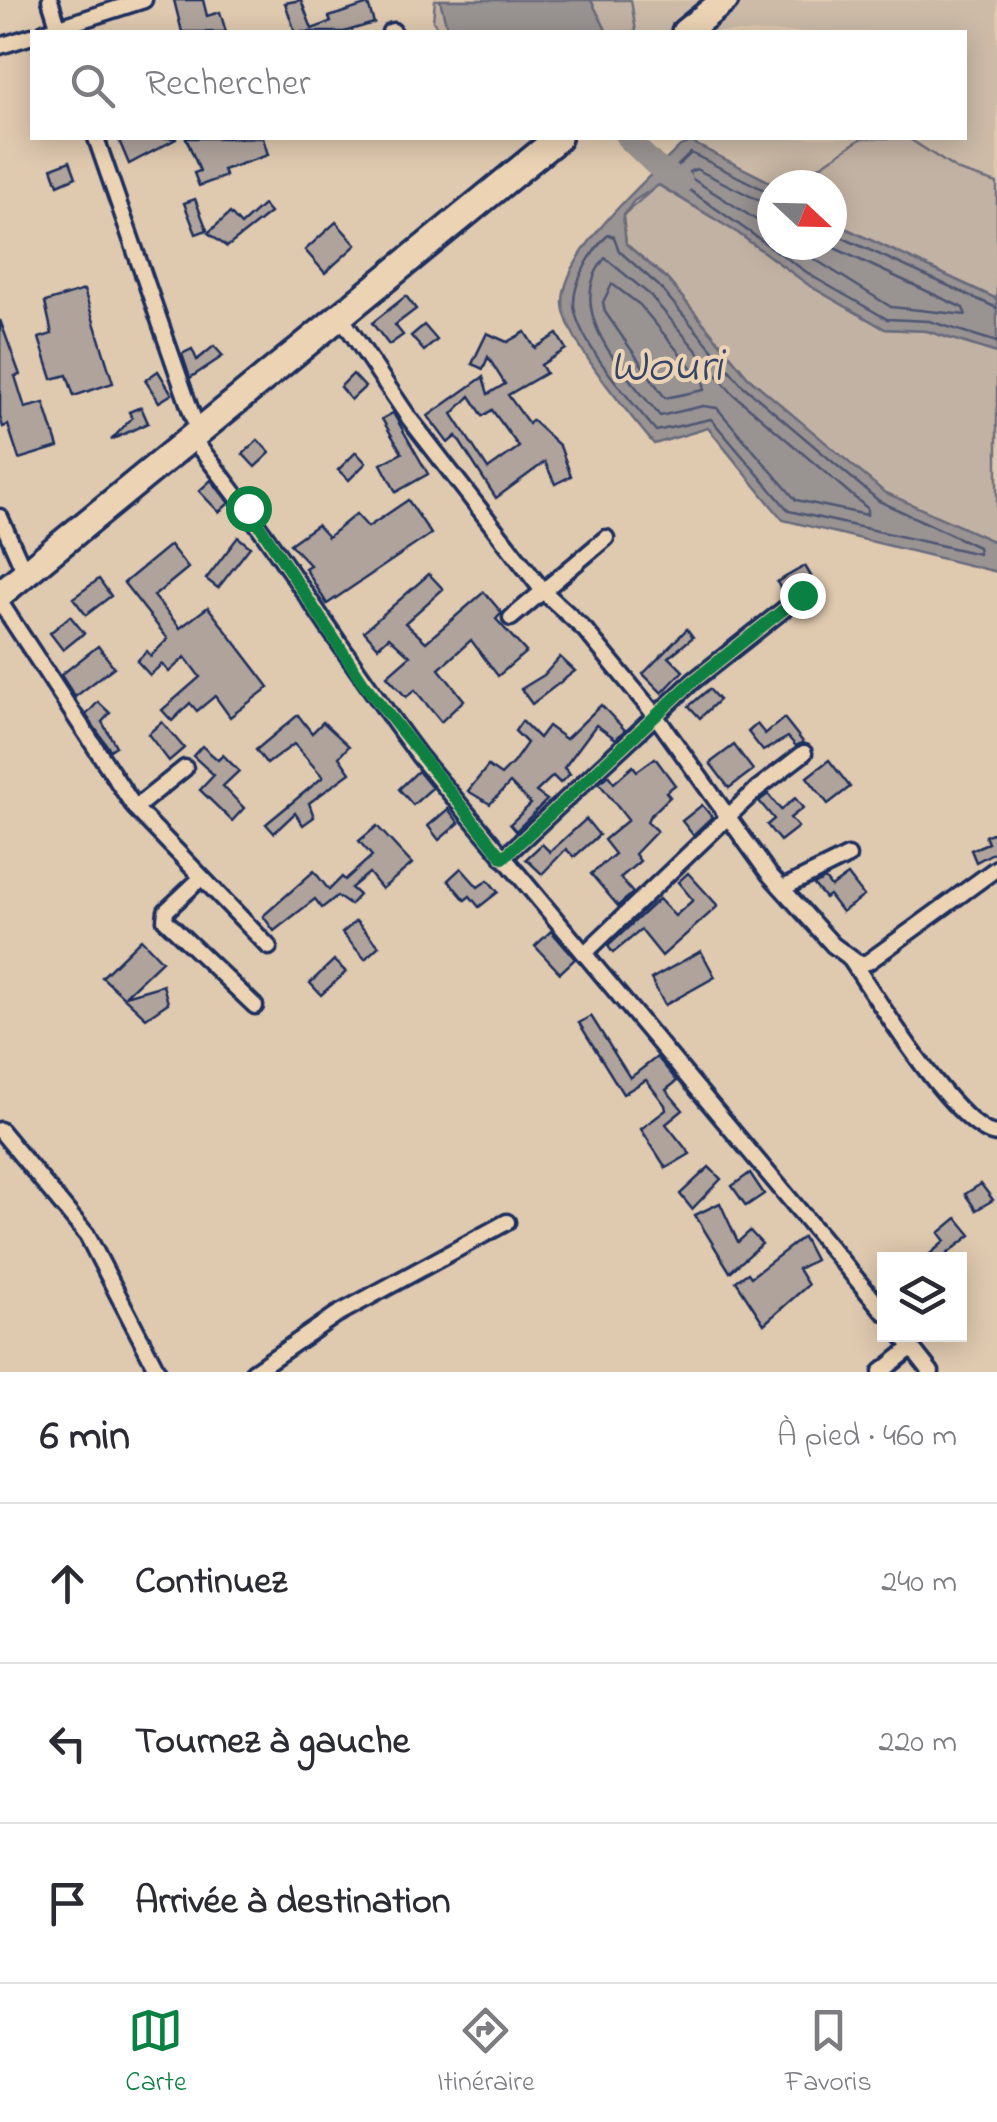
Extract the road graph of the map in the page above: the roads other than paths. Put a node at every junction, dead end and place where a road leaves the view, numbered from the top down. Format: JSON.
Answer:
{"nodes":[{"id":1,"x":50,"y":0,"type":"edge"},
{"id":2,"x":144,"y":0,"type":"edge"},
{"id":3,"x":725,"y":0,"type":"edge"},
{"id":4,"x":54,"y":30,"type":"edge"},
{"id":5,"x":57,"y":30,"type":"edge"},
{"id":6,"x":688,"y":30,"type":"edge"},
{"id":7,"x":30,"y":37,"type":"edge"},
{"id":8,"x":0,"y":46,"type":"edge"},
{"id":9,"x":97,"y":140,"type":"edge"},
{"id":10,"x":556,"y":140,"type":"edge"},
{"id":11,"x":340,"y":317,"type":"junction"},
{"id":12,"x":193,"y":433,"type":"junction"},
{"id":13,"x":0,"y":516,"type":"edge"},
{"id":14,"x":606,"y":538,"type":"dead end"},
{"id":15,"x":25,"y":573,"type":"junction"},
{"id":16,"x":543,"y":591,"type":"junction"},
{"id":17,"x":0,"y":594,"type":"edge"},
{"id":18,"x":802,"y":595,"type":"dead end"},
{"id":19,"x":0,"y":602,"type":"edge"},
{"id":20,"x":511,"y":618,"type":"dead end"},
{"id":21,"x":655,"y":715,"type":"junction"},
{"id":22,"x":804,"y":753,"type":"dead end"},
{"id":23,"x":185,"y":768,"type":"dead end"},
{"id":24,"x":136,"y":808,"type":"junction"},
{"id":25,"x":728,"y":819,"type":"junction"},
{"id":26,"x":848,"y":856,"type":"dead end"},
{"id":27,"x":503,"y":858,"type":"junction"},
{"id":28,"x":997,"y":868,"type":"edge"},
{"id":29,"x":200,"y":879,"type":"junction"},
{"id":30,"x":783,"y":888,"type":"junction"},
{"id":31,"x":269,"y":947,"type":"dead end"},
{"id":32,"x":586,"y":952,"type":"junction"},
{"id":33,"x":850,"y":959,"type":"junction"},
{"id":34,"x":256,"y":1006,"type":"dead end"},
{"id":35,"x":0,"y":1130,"type":"edge"},
{"id":36,"x":997,"y":1134,"type":"edge"},
{"id":37,"x":507,"y":1222,"type":"dead end"},
{"id":38,"x":877,"y":1304,"type":"edge"},
{"id":39,"x":907,"y":1342,"type":"edge"},
{"id":40,"x":911,"y":1348,"type":"junction"},
{"id":41,"x":158,"y":1372,"type":"edge"},
{"id":42,"x":253,"y":1372,"type":"edge"},
{"id":43,"x":881,"y":1372,"type":"edge"},
{"id":44,"x":932,"y":1372,"type":"edge"}],
"edges":[{"from":1,"to":4,"type":"street"},
{"from":2,"to":5,"type":"street"},
{"from":3,"to":6,"type":"highway"},
{"from":7,"to":8,"type":"street"},
{"from":9,"to":12,"type":"street"},
{"from":10,"to":11,"type":"highway"},
{"from":11,"to":12,"type":"highway"},
{"from":11,"to":16,"type":"street"},
{"from":12,"to":15,"type":"highway"},
{"from":12,"to":27,"type":"street"},
{"from":13,"to":15,"type":"street"},
{"from":14,"to":16,"type":"street"},
{"from":15,"to":17,"type":"highway"},
{"from":16,"to":20,"type":"street"},
{"from":16,"to":21,"type":"street"},
{"from":18,"to":21,"type":"street"},
{"from":19,"to":24,"type":"street"},
{"from":21,"to":25,"type":"street"},
{"from":21,"to":27,"type":"street"},
{"from":22,"to":25,"type":"street"},
{"from":23,"to":24,"type":"street"},
{"from":24,"to":29,"type":"street"},
{"from":25,"to":30,"type":"street"},
{"from":25,"to":32,"type":"street"},
{"from":26,"to":30,"type":"street"},
{"from":27,"to":32,"type":"street"},
{"from":28,"to":33,"type":"street"},
{"from":29,"to":31,"type":"street"},
{"from":29,"to":34,"type":"street"},
{"from":30,"to":33,"type":"street"},
{"from":32,"to":38,"type":"street"},
{"from":33,"to":36,"type":"street"},
{"from":35,"to":41,"type":"street"},
{"from":37,"to":42,"type":"street"},
{"from":39,"to":40,"type":"street"},
{"from":40,"to":43,"type":"street"},
{"from":40,"to":44,"type":"street"}]}
